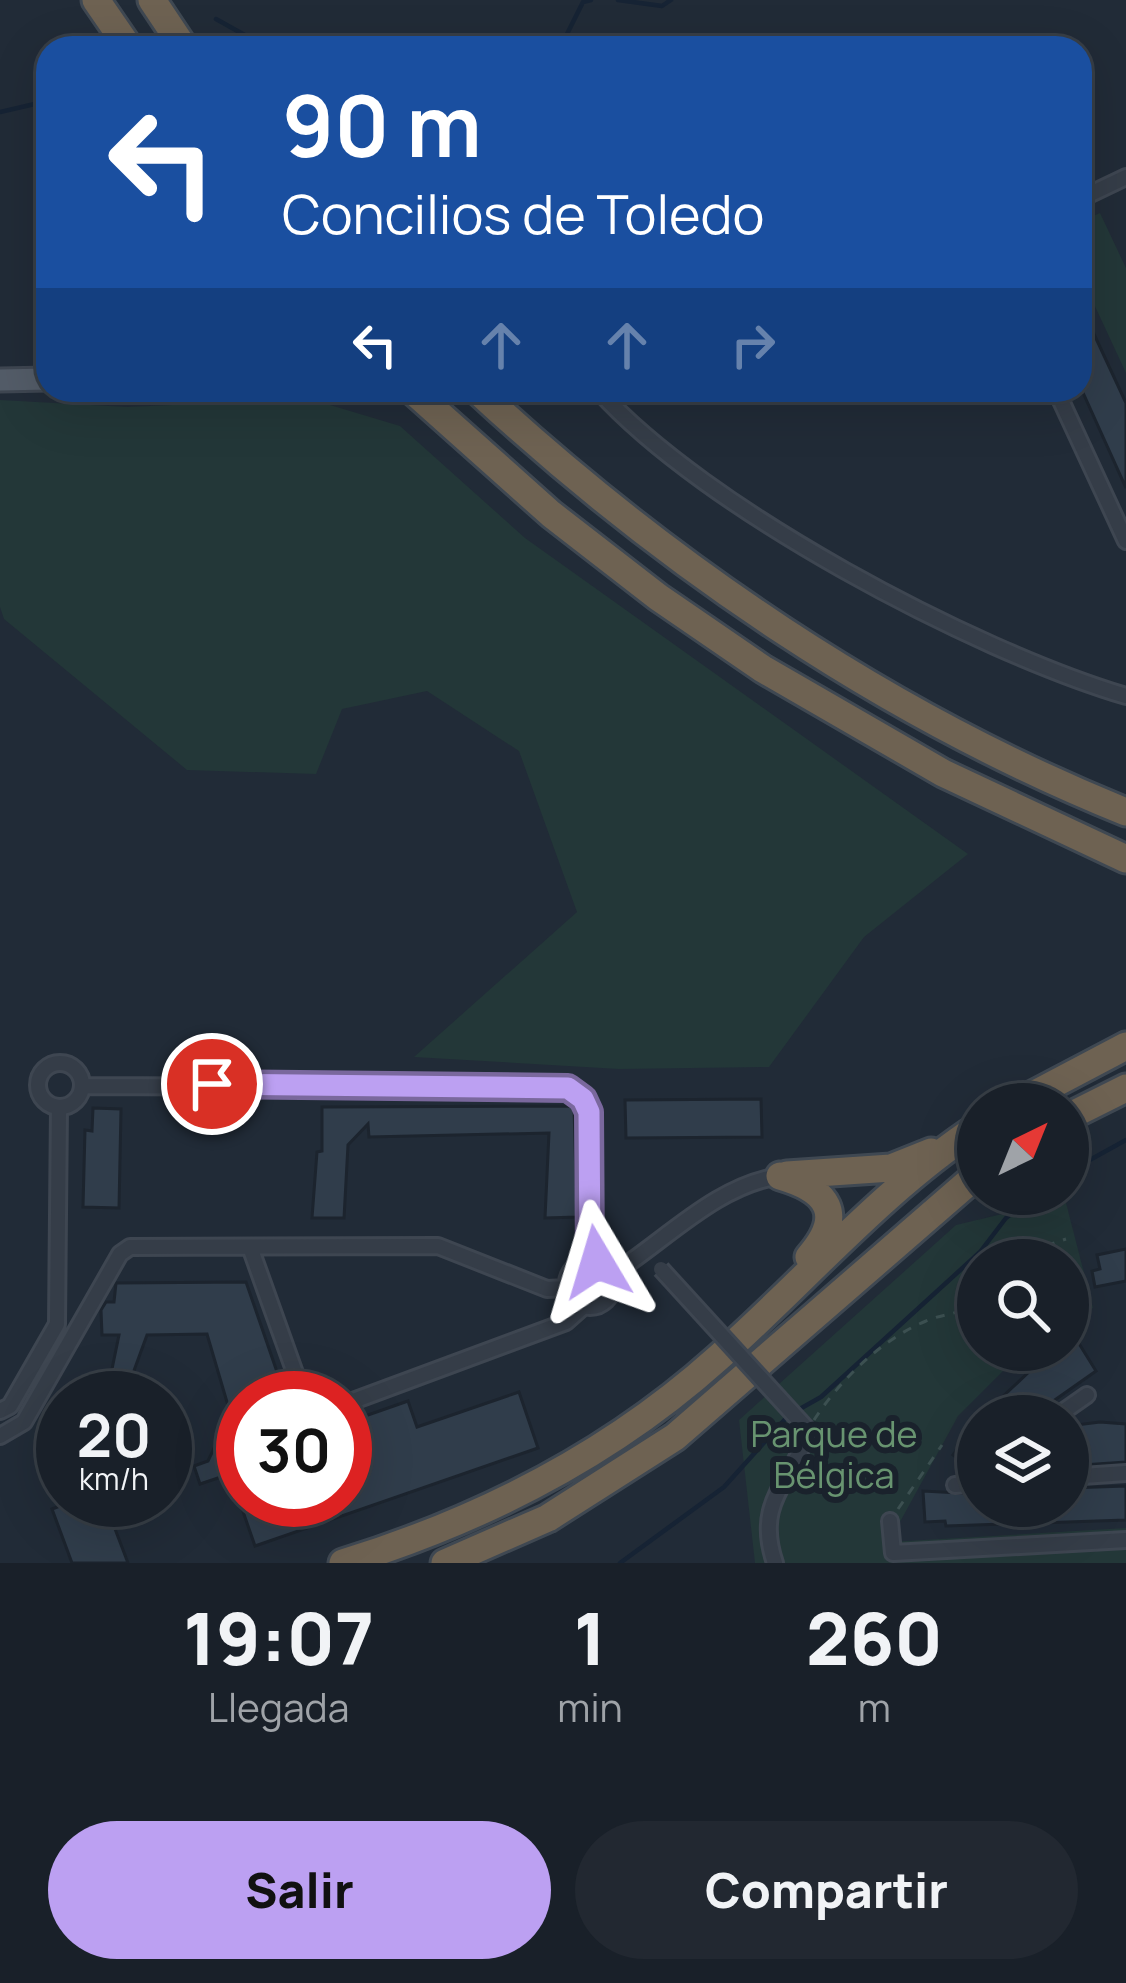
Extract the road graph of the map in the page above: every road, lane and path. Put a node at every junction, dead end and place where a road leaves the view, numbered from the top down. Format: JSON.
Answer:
{"nodes":[{"id":1,"x":96,"y":0,"type":"edge"},
{"id":2,"x":152,"y":0,"type":"edge"},
{"id":3,"x":121,"y":36,"type":"edge"},
{"id":4,"x":176,"y":36,"type":"edge"},
{"id":5,"x":1126,"y":177,"type":"edge"},
{"id":6,"x":1092,"y":193,"type":"edge"},
{"id":7,"x":36,"y":379,"type":"edge"},
{"id":8,"x":0,"y":380,"type":"edge"},
{"id":9,"x":426,"y":402,"type":"edge"},
{"id":10,"x":491,"y":402,"type":"edge"},
{"id":11,"x":611,"y":402,"type":"edge"},
{"id":12,"x":1062,"y":402,"type":"edge"},
{"id":13,"x":1122,"y":524,"type":"edge"},
{"id":14,"x":1126,"y":696,"type":"edge"},
{"id":15,"x":1126,"y":812,"type":"edge"},
{"id":16,"x":1126,"y":859,"type":"edge"},
{"id":17,"x":1126,"y":1046,"type":"edge"},
{"id":18,"x":1056,"y":1083,"type":"edge"},
{"id":19,"x":83,"y":1086,"type":"junction"},
{"id":20,"x":1126,"y":1088,"type":"edge"},
{"id":21,"x":1089,"y":1106,"type":"edge"},
{"id":22,"x":58,"y":1108,"type":"junction"},
{"id":23,"x":957,"y":1141,"type":"edge"},
{"id":24,"x":952,"y":1144,"type":"junction"},
{"id":25,"x":780,"y":1176,"type":"junction"},
{"id":26,"x":957,"y":1192,"type":"edge"},
{"id":27,"x":250,"y":1246,"type":"junction"},
{"id":28,"x":590,"y":1261,"type":"junction"},
{"id":29,"x":661,"y":1269,"type":"dead end"},
{"id":30,"x":611,"y":1275,"type":"junction"},
{"id":31,"x":567,"y":1288,"type":"junction"},
{"id":32,"x":584,"y":1306,"type":"junction"},
{"id":33,"x":957,"y":1311,"type":"edge"},
{"id":34,"x":749,"y":1328,"type":"junction"},
{"id":35,"x":294,"y":1371,"type":"edge"},
{"id":36,"x":372,"y":1394,"type":"edge"},
{"id":37,"x":0,"y":1411,"type":"edge"},
{"id":38,"x":808,"y":1430,"type":"junction"},
{"id":39,"x":0,"y":1436,"type":"edge"},
{"id":40,"x":942,"y":1445,"type":"dead end"},
{"id":41,"x":1126,"y":1473,"type":"edge"},
{"id":42,"x":1089,"y":1476,"type":"edge"},
{"id":43,"x":890,"y":1521,"type":"joint"},
{"id":44,"x":1126,"y":1540,"type":"edge"},
{"id":45,"x":1088,"y":1542,"type":"junction"},
{"id":46,"x":343,"y":1563,"type":"edge"},
{"id":47,"x":445,"y":1563,"type":"edge"},
{"id":48,"x":775,"y":1563,"type":"edge"},
{"id":49,"x":1087,"y":1563,"type":"edge"}],
"edges":[{"from":1,"to":3,"type":"highway"},
{"from":2,"to":4,"type":"highway"},
{"from":5,"to":6,"type":"street"},
{"from":7,"to":8,"type":"main road"},
{"from":9,"to":16,"type":"highway"},
{"from":10,"to":15,"type":"highway"},
{"from":11,"to":14,"type":"street"},
{"from":12,"to":13,"type":"street"},
{"from":17,"to":18,"type":"highway"},
{"from":19,"to":22,"type":"street"},
{"from":19,"to":22,"type":"street"},
{"from":19,"to":28,"type":"street"},
{"from":20,"to":21,"type":"highway"},
{"from":22,"to":37,"type":"street"},
{"from":23,"to":24,"type":"highway"},
{"from":24,"to":25,"type":"highway"},
{"from":24,"to":34,"type":"highway"},
{"from":25,"to":30,"type":"street"},
{"from":25,"to":34,"type":"highway"},
{"from":26,"to":47,"type":"highway"},
{"from":27,"to":31,"type":"street"},
{"from":27,"to":35,"type":"street"},
{"from":27,"to":39,"type":"street"},
{"from":28,"to":30,"type":"street"},
{"from":28,"to":31,"type":"street"},
{"from":29,"to":38,"type":"street","bridge":true},
{"from":30,"to":32,"type":"street"},
{"from":31,"to":32,"type":"street"},
{"from":32,"to":36,"type":"street"},
{"from":33,"to":38,"type":"path"},
{"from":34,"to":46,"type":"highway"},
{"from":38,"to":48,"type":"street"},
{"from":40,"to":43,"type":"path"},
{"from":41,"to":42,"type":"street"},
{"from":43,"to":45,"type":"street"},
{"from":44,"to":45,"type":"street"},
{"from":45,"to":49,"type":"street"}]}
